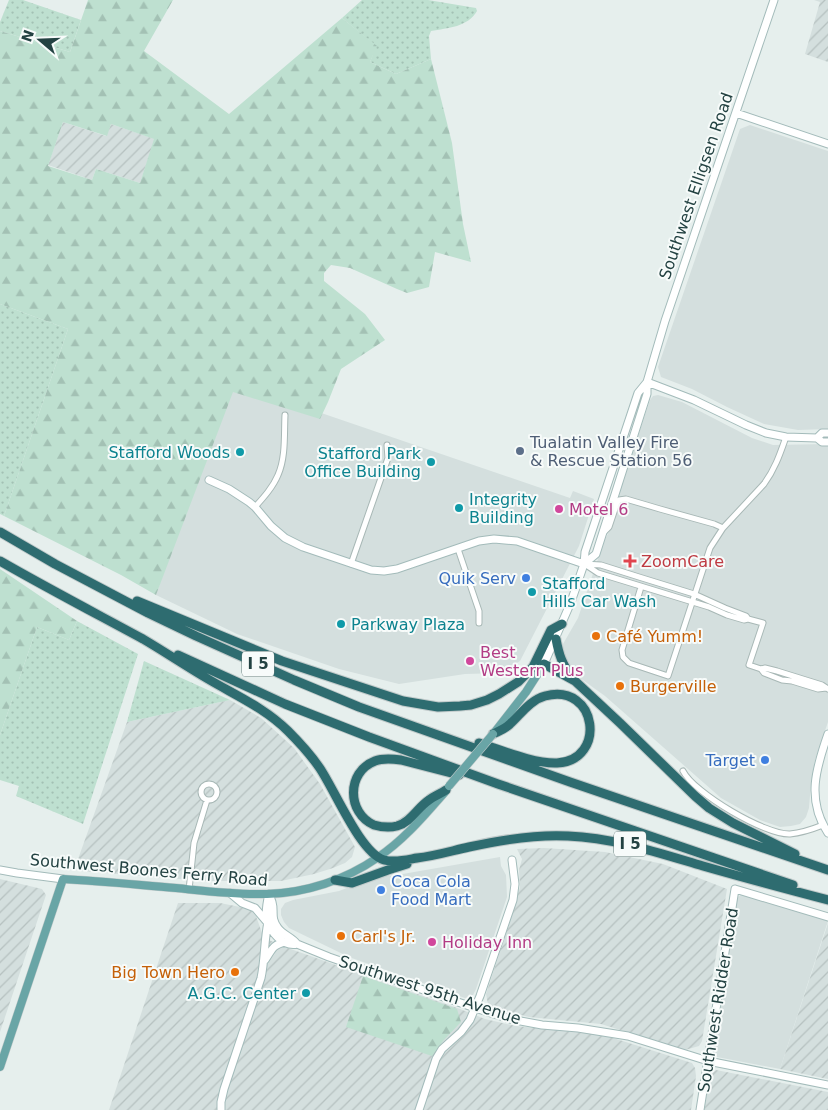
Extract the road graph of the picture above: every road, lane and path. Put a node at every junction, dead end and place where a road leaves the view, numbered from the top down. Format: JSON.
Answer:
{"nodes":[{"id":1,"x":774,"y":0,"type":"edge"},
{"id":2,"x":736,"y":113,"type":"junction"},
{"id":3,"x":828,"y":144,"type":"edge"},
{"id":4,"x":647,"y":382,"type":"junction"},
{"id":5,"x":285,"y":415,"type":"dead end"},
{"id":6,"x":828,"y":433,"type":"edge"},
{"id":7,"x":786,"y":437,"type":"junction"},
{"id":8,"x":817,"y":438,"type":"junction"},
{"id":9,"x":828,"y":442,"type":"edge"},
{"id":10,"x":387,"y":445,"type":"dead end"},
{"id":11,"x":209,"y":480,"type":"dead end"},
{"id":12,"x":255,"y":507,"type":"junction"},
{"id":13,"x":723,"y":528,"type":"junction"},
{"id":14,"x":0,"y":532,"type":"edge"},
{"id":15,"x":602,"y":534,"type":"junction"},
{"id":16,"x":458,"y":549,"type":"junction"},
{"id":17,"x":0,"y":561,"type":"edge"},
{"id":18,"x":351,"y":564,"type":"junction"},
{"id":19,"x":584,"y":564,"type":"junction"},
{"id":20,"x":99,"y":586,"type":"junction"},
{"id":21,"x":641,"y":587,"type":"junction"},
{"id":22,"x":694,"y":594,"type":"junction"},
{"id":23,"x":692,"y":601,"type":"junction"},
{"id":24,"x":748,"y":618,"type":"junction"},
{"id":25,"x":479,"y":623,"type":"dead end"},
{"id":26,"x":562,"y":624,"type":"junction"},
{"id":27,"x":556,"y":639,"type":"junction"},
{"id":28,"x":144,"y":640,"type":"junction"},
{"id":29,"x":544,"y":664,"type":"junction"},
{"id":30,"x":575,"y":681,"type":"junction"},
{"id":31,"x":827,"y":689,"type":"edge"},
{"id":32,"x":423,"y":729,"type":"junction"},
{"id":33,"x":493,"y":734,"type":"junction"},
{"id":34,"x":828,"y":734,"type":"edge"},
{"id":35,"x":683,"y":771,"type":"dead end"},
{"id":36,"x":498,"y":784,"type":"junction"},
{"id":37,"x":447,"y":788,"type":"junction"},
{"id":38,"x":207,"y":800,"type":"dead end"},
{"id":39,"x":824,"y":826,"type":"junction"},
{"id":40,"x":828,"y":833,"type":"edge"},
{"id":41,"x":426,"y":857,"type":"junction"},
{"id":42,"x":378,"y":858,"type":"junction"},
{"id":43,"x":512,"y":860,"type":"dead end"},
{"id":44,"x":0,"y":870,"type":"edge"},
{"id":45,"x":827,"y":870,"type":"edge"},
{"id":46,"x":63,"y":879,"type":"junction"},
{"id":47,"x":335,"y":880,"type":"junction"},
{"id":48,"x":190,"y":890,"type":"junction"},
{"id":49,"x":230,"y":894,"type":"junction"},
{"id":50,"x":269,"y":894,"type":"junction"},
{"id":51,"x":828,"y":898,"type":"edge"},
{"id":52,"x":828,"y":917,"type":"edge"},
{"id":53,"x":268,"y":922,"type":"junction"},
{"id":54,"x":274,"y":928,"type":"junction"},
{"id":55,"x":285,"y":942,"type":"junction"},
{"id":56,"x":297,"y":944,"type":"junction"},
{"id":57,"x":264,"y":960,"type":"junction"},
{"id":58,"x":475,"y":1008,"type":"junction"},
{"id":59,"x":708,"y":1062,"type":"junction"},
{"id":60,"x":0,"y":1067,"type":"edge"},
{"id":61,"x":828,"y":1085,"type":"edge"},
{"id":62,"x":221,"y":1110,"type":"edge"},
{"id":63,"x":419,"y":1110,"type":"edge"},
{"id":64,"x":700,"y":1110,"type":"edge"}],
"edges":[{"from":1,"to":2,"type":"main road","name":"Southwest Elligsen Road"},
{"from":2,"to":3,"type":"main road"},
{"from":2,"to":4,"type":"main road","name":"Southwest Elligsen Road"},
{"from":4,"to":7,"type":"main road"},
{"from":4,"to":15,"type":"main road","name":"Southwest Elligsen Road"},
{"from":4,"to":19,"type":"main road","name":"Southwest Elligsen Road"},
{"from":5,"to":12,"type":"street"},
{"from":6,"to":8,"type":"main road"},
{"from":7,"to":8,"type":"main road"},
{"from":7,"to":13,"type":"street"},
{"from":8,"to":9,"type":"main road"},
{"from":10,"to":18,"type":"street"},
{"from":11,"to":12,"type":"main road"},
{"from":12,"to":18,"type":"main road"},
{"from":13,"to":15,"type":"street"},
{"from":13,"to":22,"type":"street"},
{"from":14,"to":20,"type":"highway","number":"I 5"},
{"from":15,"to":19,"type":"main road","name":"Southwest Elligsen Road"},
{"from":16,"to":18,"type":"main road"},
{"from":16,"to":19,"type":"main road"},
{"from":16,"to":25,"type":"street"},
{"from":17,"to":28,"type":"highway","number":"I 5"},
{"from":19,"to":21,"type":"street"},
{"from":19,"to":22,"type":"street"},
{"from":19,"to":26,"type":"main road","name":"Southwest Elligsen Road"},
{"from":20,"to":26,"type":"highway","number":"I 5"},
{"from":20,"to":32,"type":"highway","number":"I 5"},
{"from":21,"to":23,"type":"street"},
{"from":21,"to":23,"type":"street"},
{"from":22,"to":23,"type":"street"},
{"from":22,"to":24,"type":"street"},
{"from":23,"to":24,"type":"street"},
{"from":24,"to":31,"type":"street"},
{"from":26,"to":27,"type":"main road","name":"Southwest Elligsen Road"},
{"from":27,"to":29,"type":"main road","name":"Southwest Elligsen Road"},
{"from":27,"to":30,"type":"highway","number":"I 5"},
{"from":28,"to":36,"type":"highway","number":"I 5"},
{"from":28,"to":42,"type":"highway","number":"I 5"},
{"from":29,"to":30,"type":"highway","number":"I 5"},
{"from":29,"to":33,"type":"main road","name":"Southwest Elligsen Road"},
{"from":30,"to":45,"type":"highway","number":"I 5"},
{"from":32,"to":33,"type":"highway","number":"I 5"},
{"from":32,"to":45,"type":"highway","number":"I 5"},
{"from":33,"to":37,"type":"main road","name":"Southwest Elligsen Road","bridge":true},
{"from":34,"to":39,"type":"main road"},
{"from":35,"to":39,"type":"street"},
{"from":36,"to":37,"type":"highway","number":"I 5"},
{"from":36,"to":51,"type":"highway","number":"I 5"},
{"from":37,"to":42,"type":"main road","name":"Southwest Elligsen Road"},
{"from":38,"to":48,"type":"street"},
{"from":39,"to":40,"type":"main road"},
{"from":41,"to":42,"type":"highway","number":"I 5"},
{"from":41,"to":47,"type":"highway","number":"I 5"},
{"from":41,"to":51,"type":"highway","number":"I 5"},
{"from":42,"to":47,"type":"main road","name":"Southwest Boones Ferry Road"},
{"from":43,"to":58,"type":"main road"},
{"from":44,"to":46,"type":"main road","name":"Southwest Boones Ferry Road"},
{"from":46,"to":48,"type":"main road","name":"Southwest Boones Ferry Road"},
{"from":46,"to":60,"type":"main road"},
{"from":47,"to":50,"type":"main road","name":"Southwest Boones Ferry Road"},
{"from":48,"to":49,"type":"main road","name":"Southwest Boones Ferry Road"},
{"from":49,"to":50,"type":"main road","name":"Southwest Boones Ferry Road"},
{"from":49,"to":53,"type":"main road"},
{"from":50,"to":53,"type":"main road"},
{"from":50,"to":54,"type":"main road"},
{"from":52,"to":59,"type":"main road","name":"Southwest Ridder Road"},
{"from":53,"to":54,"type":"main road"},
{"from":53,"to":57,"type":"main road"},
{"from":54,"to":55,"type":"main road"},
{"from":54,"to":56,"type":"main road","name":"Southwest 95th Avenue"},
{"from":55,"to":56,"type":"main road","name":"Southwest 95th Avenue"},
{"from":55,"to":57,"type":"main road"},
{"from":56,"to":58,"type":"main road","name":"Southwest 95th Avenue"},
{"from":57,"to":62,"type":"main road"},
{"from":58,"to":59,"type":"main road","name":"Southwest 95th Avenue"},
{"from":58,"to":63,"type":"main road"},
{"from":59,"to":61,"type":"main road","name":"Southwest 95th Avenue"},
{"from":59,"to":64,"type":"main road","name":"Southwest Ridder Road"}]}
